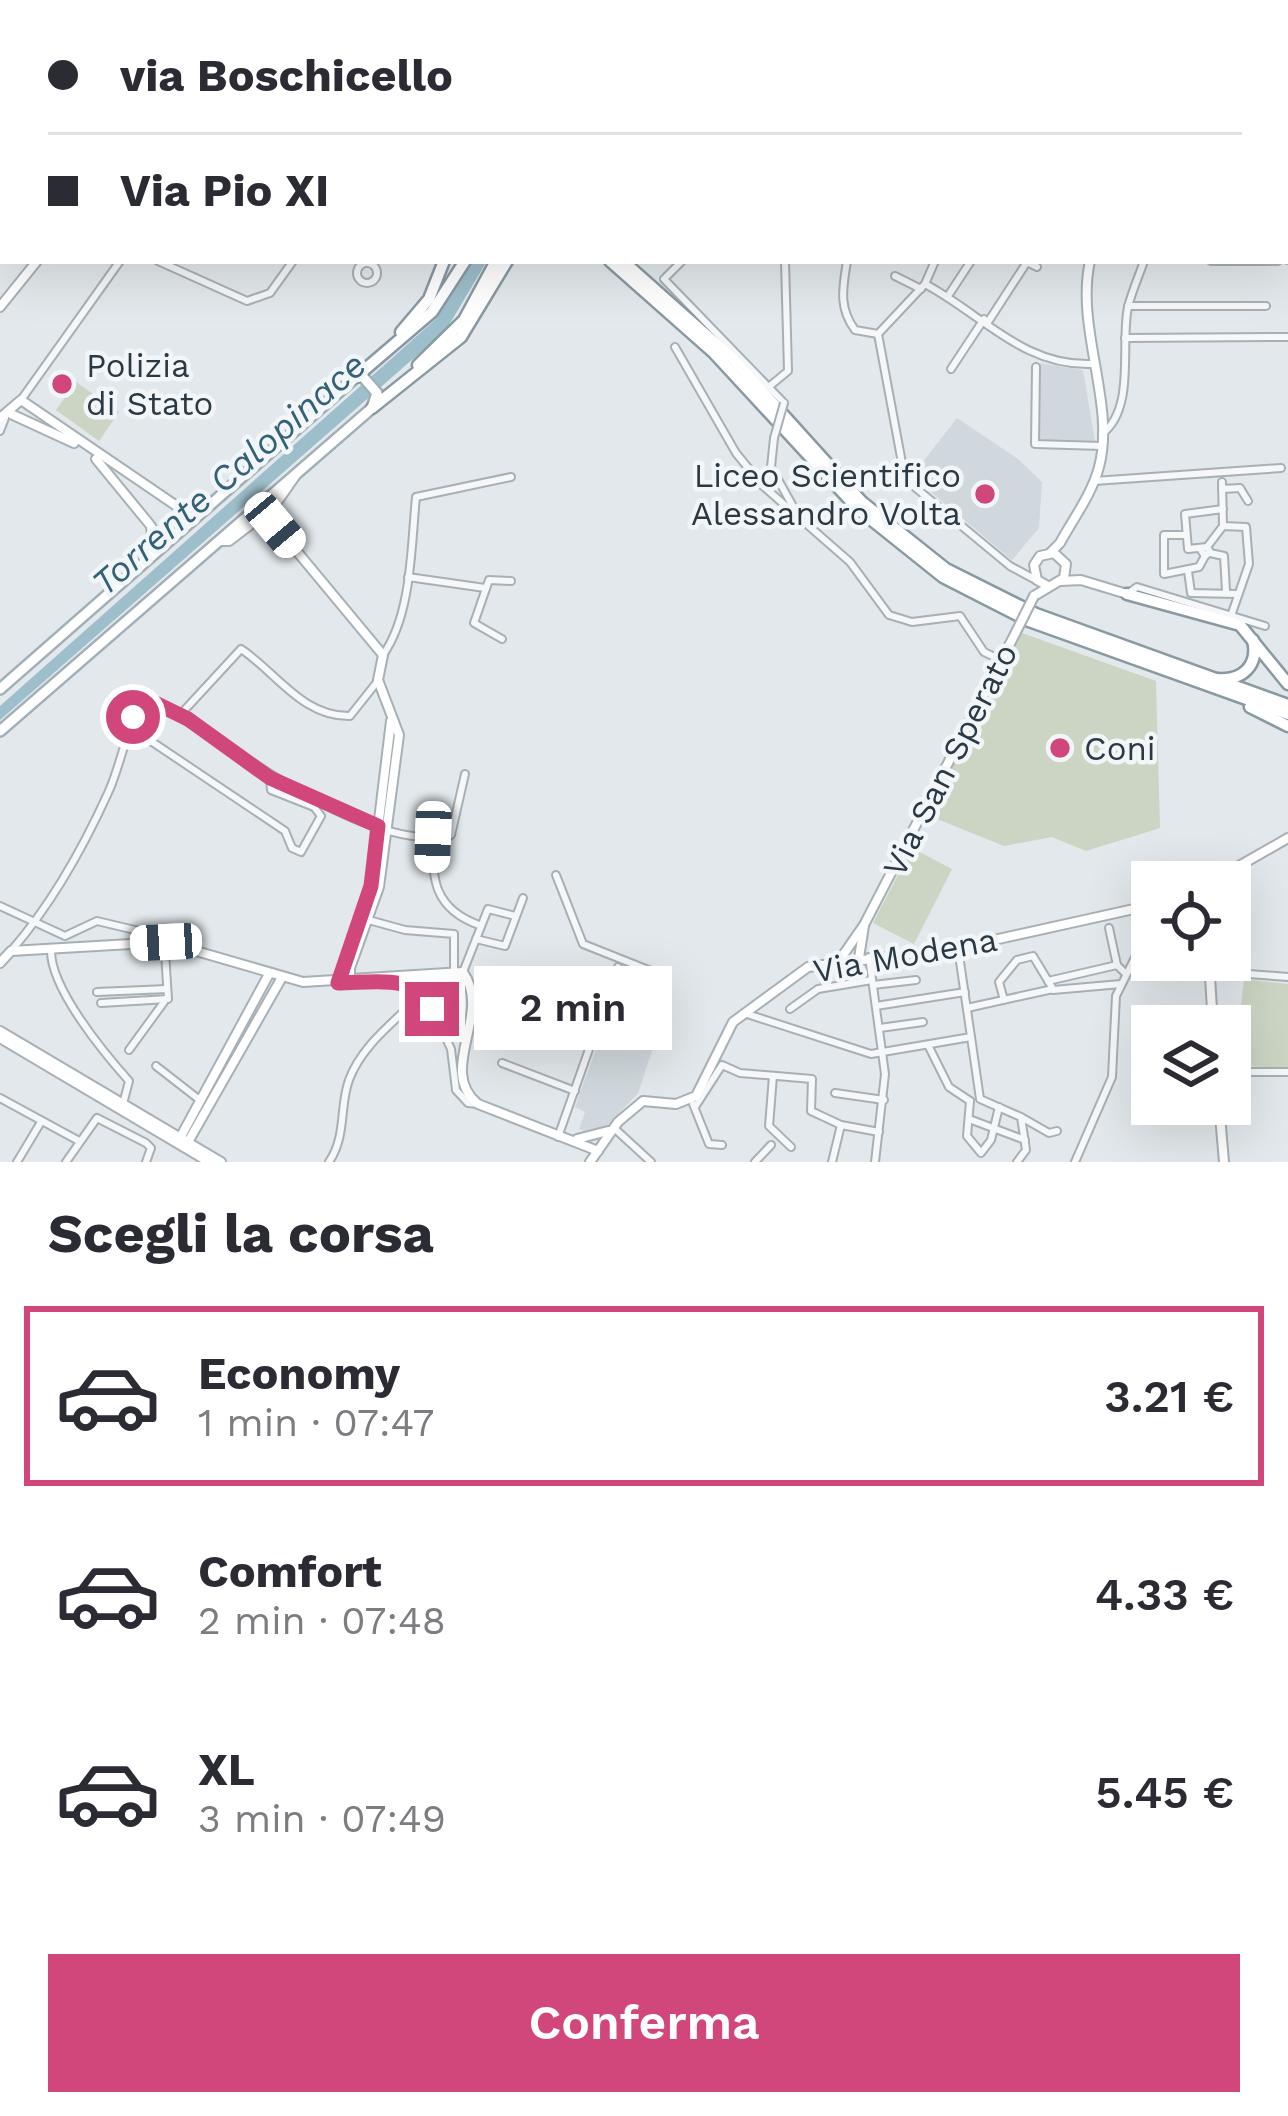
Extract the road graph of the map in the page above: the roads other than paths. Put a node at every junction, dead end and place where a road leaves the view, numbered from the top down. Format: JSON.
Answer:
{"nodes":[{"id":1,"x":35,"y":264,"type":"edge"},
{"id":2,"x":118,"y":264,"type":"edge"},
{"id":3,"x":165,"y":264,"type":"edge"},
{"id":4,"x":291,"y":264,"type":"edge"},
{"id":5,"x":443,"y":264,"type":"edge"},
{"id":6,"x":463,"y":264,"type":"edge"},
{"id":7,"x":494,"y":264,"type":"edge"},
{"id":8,"x":505,"y":264,"type":"edge"},
{"id":9,"x":604,"y":264,"type":"edge"},
{"id":10,"x":614,"y":264,"type":"edge"},
{"id":11,"x":625,"y":264,"type":"edge"},
{"id":12,"x":641,"y":264,"type":"edge"},
{"id":13,"x":679,"y":264,"type":"edge"},
{"id":14,"x":785,"y":264,"type":"edge"},
{"id":15,"x":847,"y":264,"type":"edge"},
{"id":16,"x":933,"y":264,"type":"edge"},
{"id":17,"x":968,"y":264,"type":"edge"},
{"id":18,"x":1026,"y":264,"type":"edge"},
{"id":19,"x":1031,"y":264,"type":"edge"},
{"id":20,"x":1089,"y":264,"type":"edge"},
{"id":21,"x":1143,"y":264,"type":"edge"},
{"id":22,"x":1037,"y":267,"type":"dead end"},
{"id":23,"x":895,"y":276,"type":"dead end"},
{"id":24,"x":923,"y":286,"type":"junction"},
{"id":25,"x":655,"y":293,"type":"junction"},
{"id":26,"x":949,"y":296,"type":"junction"},
{"id":27,"x":1128,"y":306,"type":"junction"},
{"id":28,"x":1265,"y":306,"type":"dead end"},
{"id":29,"x":0,"y":307,"type":"edge"},
{"id":30,"x":986,"y":321,"type":"junction"},
{"id":31,"x":878,"y":334,"type":"junction"},
{"id":32,"x":1288,"y":337,"type":"edge"},
{"id":33,"x":1125,"y":338,"type":"junction"},
{"id":34,"x":675,"y":347,"type":"dead end"},
{"id":35,"x":1093,"y":364,"type":"junction"},
{"id":36,"x":1036,"y":367,"type":"dead end"},
{"id":37,"x":951,"y":369,"type":"dead end"},
{"id":38,"x":360,"y":378,"type":"junction"},
{"id":39,"x":771,"y":385,"type":"junction"},
{"id":40,"x":21,"y":400,"type":"junction"},
{"id":41,"x":372,"y":408,"type":"junction"},
{"id":42,"x":42,"y":416,"type":"junction"},
{"id":43,"x":5,"y":417,"type":"edge"},
{"id":44,"x":55,"y":425,"type":"junction"},
{"id":45,"x":35,"y":429,"type":"junction"},
{"id":46,"x":0,"y":431,"type":"edge"},
{"id":47,"x":49,"y":435,"type":"junction"},
{"id":48,"x":1102,"y":440,"type":"junction"},
{"id":49,"x":1281,"y":468,"type":"dead end"},
{"id":50,"x":297,"y":471,"type":"junction"},
{"id":51,"x":511,"y":477,"type":"dead end"},
{"id":52,"x":1094,"y":481,"type":"junction"},
{"id":53,"x":148,"y":489,"type":"junction"},
{"id":54,"x":223,"y":495,"type":"junction"},
{"id":55,"x":1248,"y":501,"type":"dead end"},
{"id":56,"x":135,"y":506,"type":"junction"},
{"id":57,"x":1222,"y":509,"type":"junction"},
{"id":58,"x":800,"y":518,"type":"junction"},
{"id":59,"x":275,"y":525,"type":"junction"},
{"id":60,"x":1223,"y":526,"type":"junction"},
{"id":61,"x":1186,"y":535,"type":"junction"},
{"id":62,"x":217,"y":541,"type":"junction"},
{"id":63,"x":1060,"y":543,"type":"junction"},
{"id":64,"x":1206,"y":552,"type":"junction"},
{"id":65,"x":1050,"y":553,"type":"junction"},
{"id":66,"x":1062,"y":557,"type":"junction"},
{"id":67,"x":1036,"y":560,"type":"junction"},
{"id":68,"x":1010,"y":566,"type":"junction"},
{"id":69,"x":1066,"y":568,"type":"junction"},
{"id":70,"x":1225,"y":569,"type":"junction"},
{"id":71,"x":1246,"y":571,"type":"junction"},
{"id":72,"x":1188,"y":572,"type":"junction"},
{"id":73,"x":408,"y":577,"type":"junction"},
{"id":74,"x":128,"y":578,"type":"junction"},
{"id":75,"x":1081,"y":580,"type":"junction"},
{"id":76,"x":511,"y":581,"type":"dead end"},
{"id":77,"x":1061,"y":581,"type":"junction"},
{"id":78,"x":1042,"y":583,"type":"junction"},
{"id":79,"x":485,"y":588,"type":"junction"},
{"id":80,"x":1226,"y":591,"type":"junction"},
{"id":81,"x":1127,"y":594,"type":"junction"},
{"id":82,"x":1239,"y":594,"type":"junction"},
{"id":83,"x":1232,"y":613,"type":"junction"},
{"id":84,"x":1265,"y":626,"type":"dead end"},
{"id":85,"x":1250,"y":632,"type":"junction"},
{"id":86,"x":502,"y":639,"type":"dead end"},
{"id":87,"x":382,"y":655,"type":"junction"},
{"id":88,"x":1001,"y":660,"type":"junction"},
{"id":89,"x":1203,"y":677,"type":"junction"},
{"id":90,"x":379,"y":680,"type":"junction"},
{"id":91,"x":1288,"y":684,"type":"edge"},
{"id":92,"x":0,"y":689,"type":"edge"},
{"id":93,"x":1238,"y":699,"type":"junction"},
{"id":94,"x":1288,"y":709,"type":"edge"},
{"id":95,"x":180,"y":715,"type":"junction"},
{"id":96,"x":392,"y":719,"type":"junction"},
{"id":97,"x":1288,"y":726,"type":"edge"},
{"id":98,"x":130,"y":727,"type":"junction"},
{"id":99,"x":0,"y":731,"type":"edge"},
{"id":100,"x":465,"y":774,"type":"dead end"},
{"id":101,"x":270,"y":778,"type":"junction"},
{"id":102,"x":378,"y":826,"type":"junction"},
{"id":103,"x":389,"y":829,"type":"junction"},
{"id":104,"x":433,"y":837,"type":"junction"},
{"id":105,"x":1288,"y":838,"type":"edge"},
{"id":106,"x":1248,"y":861,"type":"edge"},
{"id":107,"x":556,"y":874,"type":"dead end"},
{"id":108,"x":523,"y":898,"type":"dead end"},
{"id":109,"x":0,"y":907,"type":"edge"},
{"id":110,"x":1131,"y":909,"type":"edge"},
{"id":111,"x":515,"y":916,"type":"junction"},
{"id":112,"x":365,"y":919,"type":"junction"},
{"id":113,"x":35,"y":923,"type":"junction"},
{"id":114,"x":479,"y":925,"type":"junction"},
{"id":115,"x":864,"y":925,"type":"junction"},
{"id":116,"x":1109,"y":928,"type":"dead end"},
{"id":117,"x":475,"y":939,"type":"junction"},
{"id":118,"x":166,"y":942,"type":"junction"},
{"id":119,"x":864,"y":942,"type":"junction"},
{"id":120,"x":853,"y":943,"type":"junction"},
{"id":121,"x":958,"y":948,"type":"junction"},
{"id":122,"x":11,"y":951,"type":"junction"},
{"id":123,"x":51,"y":951,"type":"junction"},
{"id":124,"x":869,"y":957,"type":"junction"},
{"id":125,"x":840,"y":960,"type":"junction"},
{"id":126,"x":0,"y":963,"type":"edge"},
{"id":127,"x":821,"y":964,"type":"junction"},
{"id":128,"x":1131,"y":964,"type":"edge"},
{"id":129,"x":1117,"y":965,"type":"junction"},
{"id":130,"x":618,"y":967,"type":"dead end"},
{"id":131,"x":1251,"y":971,"type":"edge"},
{"id":132,"x":458,"y":972,"type":"junction"},
{"id":133,"x":269,"y":974,"type":"junction"},
{"id":134,"x":1126,"y":974,"type":"junction"},
{"id":135,"x":666,"y":977,"type":"dead end"},
{"id":136,"x":1288,"y":977,"type":"edge"},
{"id":137,"x":281,"y":979,"type":"junction"},
{"id":138,"x":398,"y":980,"type":"junction"},
{"id":139,"x":916,"y":980,"type":"dead end"},
{"id":140,"x":1048,"y":981,"type":"junction"},
{"id":141,"x":872,"y":982,"type":"junction"},
{"id":142,"x":338,"y":983,"type":"junction"},
{"id":143,"x":350,"y":983,"type":"junction"},
{"id":144,"x":1121,"y":984,"type":"junction"},
{"id":145,"x":826,"y":987,"type":"junction"},
{"id":146,"x":167,"y":989,"type":"junction"},
{"id":147,"x":1053,"y":989,"type":"junction"},
{"id":148,"x":97,"y":992,"type":"dead end"},
{"id":149,"x":965,"y":992,"type":"junction"},
{"id":150,"x":423,"y":993,"type":"junction"},
{"id":151,"x":1004,"y":1000,"type":"junction"},
{"id":152,"x":164,"y":1002,"type":"junction"},
{"id":153,"x":101,"y":1003,"type":"dead end"},
{"id":154,"x":876,"y":1006,"type":"junction"},
{"id":155,"x":967,"y":1008,"type":"junction"},
{"id":156,"x":790,"y":1010,"type":"dead end"},
{"id":157,"x":743,"y":1013,"type":"junction"},
{"id":158,"x":923,"y":1022,"type":"dead end"},
{"id":159,"x":880,"y":1028,"type":"junction"},
{"id":160,"x":0,"y":1035,"type":"edge"},
{"id":161,"x":971,"y":1037,"type":"junction"},
{"id":162,"x":928,"y":1045,"type":"junction"},
{"id":163,"x":129,"y":1050,"type":"dead end"},
{"id":164,"x":884,"y":1053,"type":"junction"},
{"id":165,"x":502,"y":1063,"type":"dead end"},
{"id":166,"x":156,"y":1066,"type":"dead end"},
{"id":167,"x":1251,"y":1072,"type":"edge"},
{"id":168,"x":1288,"y":1072,"type":"edge"},
{"id":169,"x":773,"y":1076,"type":"junction"},
{"id":170,"x":575,"y":1091,"type":"junction"},
{"id":171,"x":835,"y":1093,"type":"dead end"},
{"id":172,"x":0,"y":1098,"type":"edge"},
{"id":173,"x":884,"y":1100,"type":"junction"},
{"id":174,"x":975,"y":1100,"type":"junction"},
{"id":175,"x":201,"y":1101,"type":"junction"},
{"id":176,"x":123,"y":1104,"type":"junction"},
{"id":177,"x":478,"y":1104,"type":"junction"},
{"id":178,"x":693,"y":1104,"type":"junction"},
{"id":179,"x":999,"y":1107,"type":"junction"},
{"id":180,"x":1021,"y":1117,"type":"junction"},
{"id":181,"x":137,"y":1119,"type":"junction"},
{"id":182,"x":969,"y":1119,"type":"junction"},
{"id":183,"x":41,"y":1122,"type":"junction"},
{"id":184,"x":616,"y":1125,"type":"junction"},
{"id":185,"x":841,"y":1125,"type":"junction"},
{"id":186,"x":1221,"y":1125,"type":"edge"},
{"id":187,"x":1057,"y":1131,"type":"dead end"},
{"id":188,"x":879,"y":1132,"type":"junction"},
{"id":189,"x":993,"y":1132,"type":"junction"},
{"id":190,"x":129,"y":1133,"type":"junction"},
{"id":191,"x":558,"y":1137,"type":"junction"},
{"id":192,"x":574,"y":1139,"type":"junction"},
{"id":193,"x":184,"y":1140,"type":"junction"},
{"id":194,"x":1024,"y":1140,"type":"junction"},
{"id":195,"x":79,"y":1141,"type":"junction"},
{"id":196,"x":722,"y":1145,"type":"dead end"},
{"id":197,"x":771,"y":1145,"type":"dead end"},
{"id":198,"x":791,"y":1148,"type":"dead end"},
{"id":199,"x":598,"y":1150,"type":"junction"},
{"id":200,"x":1025,"y":1150,"type":"junction"},
{"id":201,"x":16,"y":1162,"type":"edge"},
{"id":202,"x":66,"y":1162,"type":"edge"},
{"id":203,"x":146,"y":1162,"type":"edge"},
{"id":204,"x":209,"y":1162,"type":"edge"},
{"id":205,"x":221,"y":1162,"type":"edge"},
{"id":206,"x":329,"y":1162,"type":"edge"},
{"id":207,"x":590,"y":1162,"type":"edge"},
{"id":208,"x":651,"y":1162,"type":"edge"},
{"id":209,"x":755,"y":1162,"type":"edge"},
{"id":210,"x":832,"y":1162,"type":"edge"},
{"id":211,"x":875,"y":1162,"type":"edge"},
{"id":212,"x":1017,"y":1162,"type":"edge"},
{"id":213,"x":1036,"y":1162,"type":"edge"},
{"id":214,"x":1076,"y":1162,"type":"edge"},
{"id":215,"x":1224,"y":1162,"type":"edge"}],
"edges":[{"from":1,"to":29,"type":"street"},
{"from":2,"to":40,"type":"street"},
{"from":3,"to":4,"type":"street"},
{"from":5,"to":38,"type":"highway"},
{"from":6,"to":38,"type":"highway"},
{"from":7,"to":41,"type":"highway"},
{"from":8,"to":41,"type":"highway"},
{"from":9,"to":25,"type":"highway"},
{"from":10,"to":25,"type":"highway"},
{"from":11,"to":25,"type":"highway"},
{"from":12,"to":25,"type":"highway"},
{"from":13,"to":39,"type":"street"},
{"from":14,"to":39,"type":"street"},
{"from":15,"to":31,"type":"street"},
{"from":16,"to":24,"type":"street"},
{"from":17,"to":26,"type":"street"},
{"from":18,"to":30,"type":"street"},
{"from":19,"to":22,"type":"street"},
{"from":20,"to":35,"type":"street"},
{"from":21,"to":27,"type":"street"},
{"from":23,"to":24,"type":"street"},
{"from":24,"to":26,"type":"street"},
{"from":24,"to":31,"type":"street"},
{"from":25,"to":89,"type":"highway"},
{"from":25,"to":93,"type":"highway"},
{"from":26,"to":30,"type":"street"},
{"from":27,"to":28,"type":"street"},
{"from":27,"to":33,"type":"street"},
{"from":30,"to":35,"type":"street"},
{"from":30,"to":37,"type":"street"},
{"from":31,"to":68,"type":"street"},
{"from":32,"to":33,"type":"street"},
{"from":33,"to":48,"type":"street"},
{"from":34,"to":58,"type":"street"},
{"from":35,"to":48,"type":"street"},
{"from":36,"to":48,"type":"street"},
{"from":38,"to":41,"type":"main road"},
{"from":38,"to":54,"type":"main road"},
{"from":39,"to":58,"type":"street","bridge":true},
{"from":40,"to":42,"type":"street"},
{"from":40,"to":43,"type":"street"},
{"from":41,"to":50,"type":"main road"},
{"from":42,"to":44,"type":"street"},
{"from":42,"to":45,"type":"street"},
{"from":43,"to":45,"type":"street"},
{"from":43,"to":46,"type":"street"},
{"from":44,"to":47,"type":"street"},
{"from":44,"to":53,"type":"street"},
{"from":45,"to":47,"type":"street"},
{"from":47,"to":56,"type":"street"},
{"from":48,"to":52,"type":"street"},
{"from":49,"to":52,"type":"street"},
{"from":50,"to":59,"type":"street"},
{"from":50,"to":62,"type":"main road"},
{"from":51,"to":73,"type":"street"},
{"from":52,"to":63,"type":"street"},
{"from":53,"to":54,"type":"street"},
{"from":53,"to":56,"type":"street"},
{"from":54,"to":74,"type":"main road"},
{"from":55,"to":57,"type":"street"},
{"from":56,"to":74,"type":"street"},
{"from":57,"to":60,"type":"street"},
{"from":57,"to":61,"type":"street"},
{"from":58,"to":88,"type":"street"},
{"from":59,"to":62,"type":"street"},
{"from":59,"to":87,"type":"street"},
{"from":60,"to":64,"type":"street"},
{"from":60,"to":71,"type":"street"},
{"from":61,"to":64,"type":"street"},
{"from":61,"to":72,"type":"street"},
{"from":62,"to":99,"type":"main road"},
{"from":63,"to":65,"type":"street"},
{"from":63,"to":66,"type":"street"},
{"from":64,"to":70,"type":"street"},
{"from":64,"to":72,"type":"street"},
{"from":65,"to":66,"type":"street"},
{"from":65,"to":67,"type":"street"},
{"from":66,"to":69,"type":"street"},
{"from":67,"to":68,"type":"street"},
{"from":67,"to":78,"type":"street"},
{"from":68,"to":78,"type":"street"},
{"from":69,"to":75,"type":"street"},
{"from":69,"to":77,"type":"street"},
{"from":70,"to":71,"type":"street"},
{"from":70,"to":80,"type":"street"},
{"from":71,"to":82,"type":"street"},
{"from":72,"to":80,"type":"street"},
{"from":73,"to":79,"type":"street"},
{"from":73,"to":87,"type":"street"},
{"from":74,"to":92,"type":"main road"},
{"from":75,"to":77,"type":"street"},
{"from":75,"to":81,"type":"street"},
{"from":76,"to":79,"type":"street"},
{"from":77,"to":78,"type":"street"},
{"from":78,"to":88,"type":"street","name":"Via San Sperato","bridge":true},
{"from":79,"to":86,"type":"street"},
{"from":80,"to":82,"type":"street"},
{"from":81,"to":83,"type":"street"},
{"from":81,"to":85,"type":"highway"},
{"from":82,"to":83,"type":"street"},
{"from":83,"to":84,"type":"street"},
{"from":85,"to":89,"type":"highway"},
{"from":85,"to":91,"type":"highway"},
{"from":87,"to":90,"type":"street"},
{"from":88,"to":115,"type":"street","name":"Via San Sperato"},
{"from":89,"to":94,"type":"highway"},
{"from":90,"to":95,"type":"street"},
{"from":90,"to":96,"type":"street"},
{"from":93,"to":94,"type":"highway"},
{"from":93,"to":97,"type":"highway"},
{"from":95,"to":98,"type":"street"},
{"from":95,"to":101,"type":"street"},
{"from":96,"to":102,"type":"street"},
{"from":96,"to":103,"type":"street"},
{"from":98,"to":101,"type":"street"},
{"from":98,"to":113,"type":"street"},
{"from":100,"to":104,"type":"street"},
{"from":101,"to":102,"type":"street"},
{"from":102,"to":103,"type":"street"},
{"from":102,"to":112,"type":"street"},
{"from":103,"to":104,"type":"street"},
{"from":103,"to":112,"type":"street"},
{"from":104,"to":114,"type":"street"},
{"from":105,"to":106,"type":"street"},
{"from":107,"to":135,"type":"street"},
{"from":108,"to":111,"type":"street"},
{"from":109,"to":113,"type":"street"},
{"from":110,"to":121,"type":"street","name":"Via Modena"},
{"from":111,"to":114,"type":"street"},
{"from":111,"to":117,"type":"street"},
{"from":112,"to":132,"type":"street"},
{"from":112,"to":142,"type":"street"},
{"from":112,"to":143,"type":"street"},
{"from":113,"to":118,"type":"street"},
{"from":113,"to":122,"type":"street"},
{"from":114,"to":117,"type":"street"},
{"from":115,"to":119,"type":"street"},
{"from":115,"to":120,"type":"street","name":"Via San Sperato"},
{"from":116,"to":129,"type":"street"},
{"from":117,"to":132,"type":"street"},
{"from":118,"to":123,"type":"street"},
{"from":118,"to":133,"type":"street"},
{"from":118,"to":146,"type":"street"},
{"from":119,"to":124,"type":"street"},
{"from":119,"to":124,"type":"street"},
{"from":120,"to":124,"type":"street"},
{"from":120,"to":125,"type":"street","name":"Via San Sperato"},
{"from":121,"to":124,"type":"street","name":"Via Modena"},
{"from":121,"to":149,"type":"street"},
{"from":122,"to":123,"type":"street"},
{"from":122,"to":126,"type":"street"},
{"from":123,"to":176,"type":"street"},
{"from":124,"to":125,"type":"street","name":"Via Modena"},
{"from":124,"to":141,"type":"street"},
{"from":125,"to":127,"type":"street","name":"Via Modena"},
{"from":127,"to":145,"type":"street"},
{"from":127,"to":157,"type":"street","name":"Via Modena"},
{"from":128,"to":134,"type":"street"},
{"from":129,"to":134,"type":"street"},
{"from":129,"to":140,"type":"street"},
{"from":130,"to":170,"type":"street"},
{"from":131,"to":136,"type":"street"},
{"from":132,"to":138,"type":"street"},
{"from":132,"to":177,"type":"street"},
{"from":133,"to":137,"type":"street"},
{"from":133,"to":175,"type":"street"},
{"from":134,"to":144,"type":"street"},
{"from":137,"to":142,"type":"street"},
{"from":137,"to":193,"type":"street"},
{"from":138,"to":143,"type":"street"},
{"from":138,"to":150,"type":"street"},
{"from":139,"to":141,"type":"street"},
{"from":140,"to":147,"type":"street"},
{"from":140,"to":151,"type":"street"},
{"from":141,"to":145,"type":"street"},
{"from":141,"to":154,"type":"street"},
{"from":142,"to":143,"type":"street"},
{"from":144,"to":147,"type":"street"},
{"from":144,"to":214,"type":"street"},
{"from":145,"to":156,"type":"street"},
{"from":146,"to":148,"type":"street"},
{"from":146,"to":152,"type":"street"},
{"from":147,"to":151,"type":"street"},
{"from":149,"to":154,"type":"street"},
{"from":149,"to":155,"type":"street"},
{"from":150,"to":177,"type":"street"},
{"from":150,"to":206,"type":"street"},
{"from":151,"to":155,"type":"street"},
{"from":152,"to":153,"type":"street"},
{"from":152,"to":163,"type":"street"},
{"from":154,"to":159,"type":"street"},
{"from":155,"to":161,"type":"street"},
{"from":157,"to":164,"type":"street"},
{"from":157,"to":178,"type":"street","name":"Via Modena"},
{"from":158,"to":159,"type":"street"},
{"from":159,"to":164,"type":"street"},
{"from":160,"to":176,"type":"street"},
{"from":160,"to":181,"type":"street"},
{"from":161,"to":162,"type":"street"},
{"from":161,"to":174,"type":"street"},
{"from":162,"to":164,"type":"street"},
{"from":162,"to":174,"type":"street"},
{"from":164,"to":173,"type":"street"},
{"from":165,"to":170,"type":"street"},
{"from":166,"to":175,"type":"street"},
{"from":167,"to":168,"type":"street"},
{"from":169,"to":178,"type":"street"},
{"from":169,"to":185,"type":"street"},
{"from":169,"to":198,"type":"street"},
{"from":170,"to":191,"type":"street"},
{"from":171,"to":173,"type":"street"},
{"from":172,"to":183,"type":"street"},
{"from":173,"to":188,"type":"street"},
{"from":174,"to":179,"type":"street"},
{"from":174,"to":182,"type":"street"},
{"from":175,"to":193,"type":"street"},
{"from":176,"to":193,"type":"street"},
{"from":177,"to":191,"type":"street"},
{"from":178,"to":184,"type":"street"},
{"from":178,"to":196,"type":"street"},
{"from":179,"to":180,"type":"street"},
{"from":179,"to":189,"type":"street"},
{"from":180,"to":187,"type":"street"},
{"from":180,"to":194,"type":"street"},
{"from":181,"to":190,"type":"street"},
{"from":181,"to":204,"type":"street"},
{"from":182,"to":189,"type":"street"},
{"from":182,"to":189,"type":"street"},
{"from":183,"to":195,"type":"street"},
{"from":183,"to":201,"type":"street"},
{"from":184,"to":192,"type":"street"},
{"from":184,"to":199,"type":"street"},
{"from":184,"to":208,"type":"street"},
{"from":185,"to":188,"type":"street"},
{"from":185,"to":210,"type":"street"},
{"from":186,"to":215,"type":"street"},
{"from":188,"to":211,"type":"street"},
{"from":189,"to":194,"type":"street"},
{"from":190,"to":195,"type":"street"},
{"from":190,"to":203,"type":"street"},
{"from":191,"to":192,"type":"street"},
{"from":192,"to":199,"type":"street"},
{"from":193,"to":205,"type":"street"},
{"from":194,"to":200,"type":"street"},
{"from":195,"to":202,"type":"street"},
{"from":197,"to":209,"type":"street"},
{"from":199,"to":207,"type":"street"},
{"from":200,"to":212,"type":"street"},
{"from":200,"to":213,"type":"street"}]}
